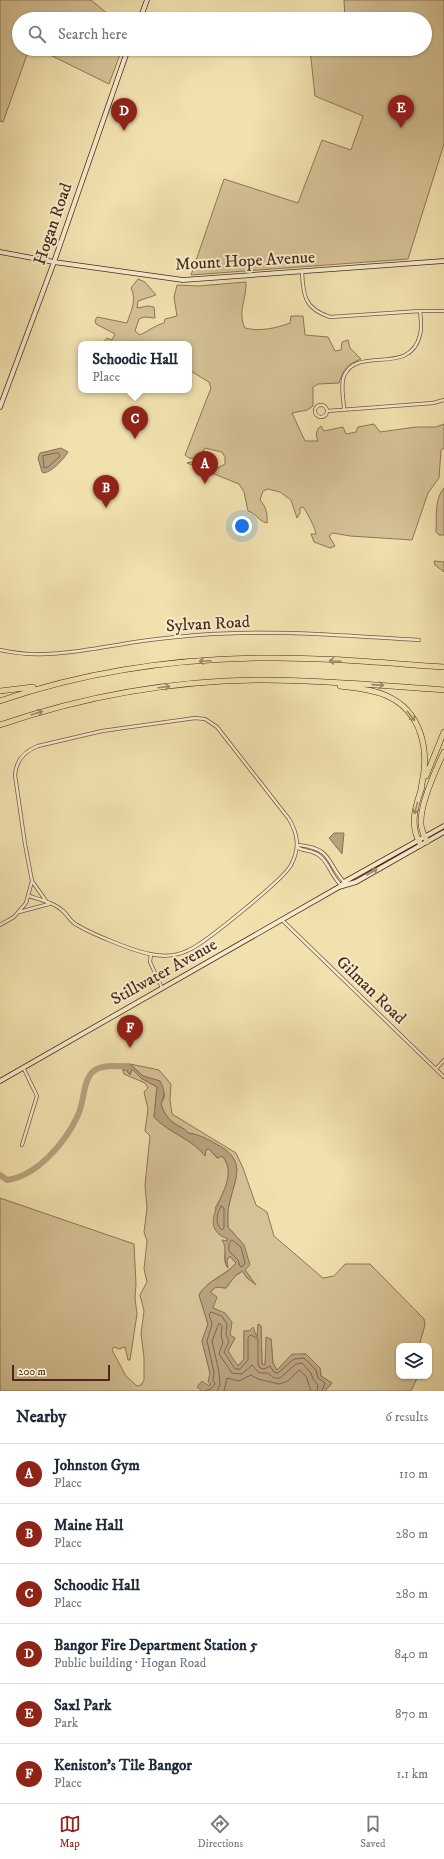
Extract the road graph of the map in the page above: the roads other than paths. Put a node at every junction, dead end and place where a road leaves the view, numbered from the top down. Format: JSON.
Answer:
{"nodes":[{"id":1,"x":147,"y":0,"type":"edge"},
{"id":2,"x":143,"y":12,"type":"edge"},
{"id":3,"x":126,"y":56,"type":"edge"},
{"id":4,"x":0,"y":252,"type":"edge"},
{"id":5,"x":444,"y":261,"type":"edge"},
{"id":6,"x":54,"y":262,"type":"junction"},
{"id":7,"x":302,"y":272,"type":"junction"},
{"id":8,"x":420,"y":311,"type":"junction"},
{"id":9,"x":444,"y":311,"type":"edge"},
{"id":10,"x":444,"y":400,"type":"edge"},
{"id":11,"x":0,"y":407,"type":"edge"},
{"id":12,"x":344,"y":410,"type":"junction"},
{"id":13,"x":327,"y":411,"type":"junction"},
{"id":14,"x":419,"y":640,"type":"dead end"},
{"id":15,"x":0,"y":650,"type":"edge"},
{"id":16,"x":444,"y":667,"type":"edge"},
{"id":17,"x":68,"y":680,"type":"junction"},
{"id":18,"x":283,"y":680,"type":"junction"},
{"id":19,"x":444,"y":690,"type":"edge"},
{"id":20,"x":0,"y":691,"type":"edge"},
{"id":21,"x":0,"y":701,"type":"edge"},
{"id":22,"x":0,"y":725,"type":"edge"},
{"id":23,"x":444,"y":732,"type":"edge"},
{"id":24,"x":444,"y":752,"type":"edge"},
{"id":25,"x":421,"y":788,"type":"junction"},
{"id":26,"x":444,"y":826,"type":"edge"},
{"id":27,"x":444,"y":832,"type":"edge"},
{"id":28,"x":424,"y":836,"type":"junction"},
{"id":29,"x":418,"y":840,"type":"junction"},
{"id":30,"x":427,"y":842,"type":"junction"},
{"id":31,"x":421,"y":845,"type":"junction"},
{"id":32,"x":297,"y":847,"type":"junction"},
{"id":33,"x":32,"y":881,"type":"junction"},
{"id":34,"x":344,"y":884,"type":"junction"},
{"id":35,"x":29,"y":896,"type":"junction"},
{"id":36,"x":46,"y":902,"type":"junction"},
{"id":37,"x":50,"y":903,"type":"junction"},
{"id":38,"x":19,"y":913,"type":"junction"},
{"id":39,"x":282,"y":920,"type":"junction"},
{"id":40,"x":0,"y":925,"type":"edge"},
{"id":41,"x":151,"y":954,"type":"junction"},
{"id":42,"x":162,"y":988,"type":"junction"},
{"id":43,"x":444,"y":1060,"type":"edge"},
{"id":44,"x":23,"y":1067,"type":"junction"},
{"id":45,"x":436,"y":1070,"type":"junction"},
{"id":46,"x":444,"y":1077,"type":"edge"},
{"id":47,"x":0,"y":1081,"type":"edge"},
{"id":48,"x":22,"y":1145,"type":"dead end"}],
"edges":[{"from":1,"to":2,"type":"main road"},
{"from":3,"to":6,"type":"main road","name":"Hogan Road"},
{"from":4,"to":6,"type":"main road","name":"Mount Hope Avenue"},
{"from":5,"to":7,"type":"main road","name":"Mount Hope Avenue"},
{"from":6,"to":7,"type":"main road","name":"Mount Hope Avenue"},
{"from":6,"to":11,"type":"main road","name":"Hogan Road"},
{"from":7,"to":8,"type":"street"},
{"from":8,"to":9,"type":"street"},
{"from":8,"to":12,"type":"street"},
{"from":10,"to":12,"type":"street"},
{"from":12,"to":13,"type":"street"},
{"from":13,"to":13,"type":"street"},
{"from":14,"to":15,"type":"street","name":"Sylvan Road"},
{"from":16,"to":17,"type":"highway","one_way":true},
{"from":17,"to":20,"type":"highway"},
{"from":17,"to":21,"type":"highway"},
{"from":18,"to":19,"type":"highway","one_way":true},
{"from":22,"to":18,"type":"highway","one_way":true},
{"from":18,"to":25,"type":"highway","one_way":true},
{"from":23,"to":25,"type":"highway"},
{"from":24,"to":28,"type":"highway"},
{"from":25,"to":29,"type":"highway","one_way":true},
{"from":26,"to":28,"type":"main road","name":"Stillwater Avenue"},
{"from":27,"to":30,"type":"main road","name":"Stillwater Avenue"},
{"from":28,"to":29,"type":"main road","name":"Stillwater Avenue"},
{"from":28,"to":30,"type":"highway"},
{"from":29,"to":31,"type":"highway"},
{"from":29,"to":34,"type":"main road","name":"Stillwater Avenue"},
{"from":30,"to":31,"type":"main road","name":"Stillwater Avenue"},
{"from":34,"to":31,"type":"main road","name":"Stillwater Avenue","one_way":true},
{"from":32,"to":33,"type":"street"},
{"from":32,"to":34,"type":"street"},
{"from":32,"to":34,"type":"street"},
{"from":32,"to":41,"type":"street"},
{"from":33,"to":35,"type":"street"},
{"from":33,"to":36,"type":"street"},
{"from":34,"to":39,"type":"main road","name":"Stillwater Avenue"},
{"from":35,"to":36,"type":"street"},
{"from":35,"to":38,"type":"street"},
{"from":36,"to":37,"type":"street"},
{"from":37,"to":38,"type":"street"},
{"from":37,"to":41,"type":"street"},
{"from":38,"to":40,"type":"street"},
{"from":39,"to":42,"type":"main road","name":"Stillwater Avenue"},
{"from":39,"to":45,"type":"street","name":"Gilman Road"},
{"from":41,"to":42,"type":"street"},
{"from":42,"to":44,"type":"main road","name":"Stillwater Avenue"},
{"from":43,"to":45,"type":"street"},
{"from":44,"to":47,"type":"main road","name":"Stillwater Avenue"},
{"from":44,"to":48,"type":"street"},
{"from":45,"to":46,"type":"street","name":"Gilman Road"}]}
